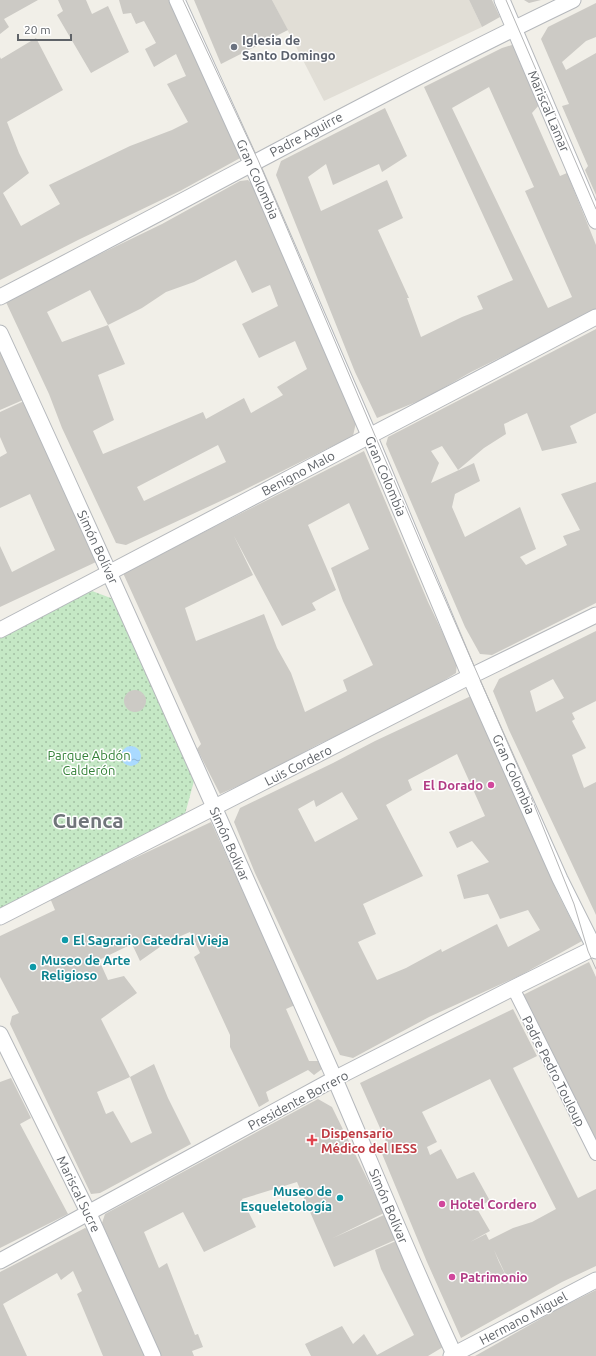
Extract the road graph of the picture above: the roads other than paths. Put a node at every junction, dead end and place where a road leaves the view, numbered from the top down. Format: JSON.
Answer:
{"nodes":[{"id":1,"x":177,"y":0,"type":"edge"},
{"id":2,"x":502,"y":0,"type":"edge"},
{"id":3,"x":573,"y":0,"type":"edge"},
{"id":4,"x":514,"y":27,"type":"junction"},
{"id":5,"x":251,"y":163,"type":"junction"},
{"id":6,"x":596,"y":221,"type":"edge"},
{"id":7,"x":0,"y":297,"type":"edge"},
{"id":8,"x":596,"y":317,"type":"edge"},
{"id":9,"x":0,"y":333,"type":"edge"},
{"id":10,"x":369,"y":435,"type":"junction"},
{"id":11,"x":110,"y":573,"type":"junction"},
{"id":12,"x":596,"y":615,"type":"edge"},
{"id":13,"x":0,"y":630,"type":"edge"},
{"id":14,"x":470,"y":677,"type":"junction"},
{"id":15,"x":214,"y":808,"type":"junction"},
{"id":16,"x":0,"y":917,"type":"edge"},
{"id":17,"x":595,"y":946,"type":"edge"},
{"id":18,"x":512,"y":988,"type":"junction"},
{"id":19,"x":0,"y":1034,"type":"edge"},
{"id":20,"x":334,"y":1079,"type":"junction"},
{"id":21,"x":596,"y":1154,"type":"edge"},
{"id":22,"x":89,"y":1214,"type":"junction"},
{"id":23,"x":0,"y":1261,"type":"edge"},
{"id":24,"x":596,"y":1280,"type":"edge"},
{"id":25,"x":453,"y":1355,"type":"edge"},
{"id":26,"x":153,"y":1356,"type":"edge"}],
"edges":[{"from":1,"to":5,"type":"street","name":"Gran Colombia"},
{"from":2,"to":4,"type":"street","name":"Mariscal Lamar"},
{"from":3,"to":4,"type":"street","name":"Padre Aguirre"},
{"from":4,"to":5,"type":"street","name":"Padre Aguirre"},
{"from":4,"to":6,"type":"street","name":"Mariscal Lamar"},
{"from":5,"to":7,"type":"street","name":"Padre Aguirre"},
{"from":5,"to":10,"type":"street","name":"Gran Colombia"},
{"from":8,"to":10,"type":"street","name":"Benigno Malo"},
{"from":9,"to":11,"type":"street","name":"Simón Bolívar"},
{"from":10,"to":11,"type":"street","name":"Benigno Malo"},
{"from":10,"to":14,"type":"street","name":"Gran Colombia"},
{"from":11,"to":13,"type":"street","name":"Benigno Malo"},
{"from":11,"to":15,"type":"street","name":"Simón Bolívar"},
{"from":12,"to":14,"type":"street","name":"Luis Cordero"},
{"from":14,"to":15,"type":"street","name":"Luis Cordero"},
{"from":14,"to":17,"type":"street","name":"Gran Colombia"},
{"from":15,"to":16,"type":"street","name":"Luis Cordero"},
{"from":15,"to":20,"type":"street","name":"Simón Bolívar"},
{"from":17,"to":18,"type":"street","name":"Presidente Borrero"},
{"from":18,"to":20,"type":"street","name":"Presidente Borrero"},
{"from":18,"to":21,"type":"street","name":"Padre Pedro Touloup"},
{"from":19,"to":22,"type":"street","name":"Mariscal Sucre"},
{"from":20,"to":22,"type":"street","name":"Presidente Borrero"},
{"from":20,"to":25,"type":"street","name":"Simón Bolívar"},
{"from":22,"to":23,"type":"street","name":"Presidente Borrero"},
{"from":22,"to":26,"type":"street","name":"Mariscal Sucre"},
{"from":24,"to":25,"type":"street","name":"Hermano Miguel"}]}
